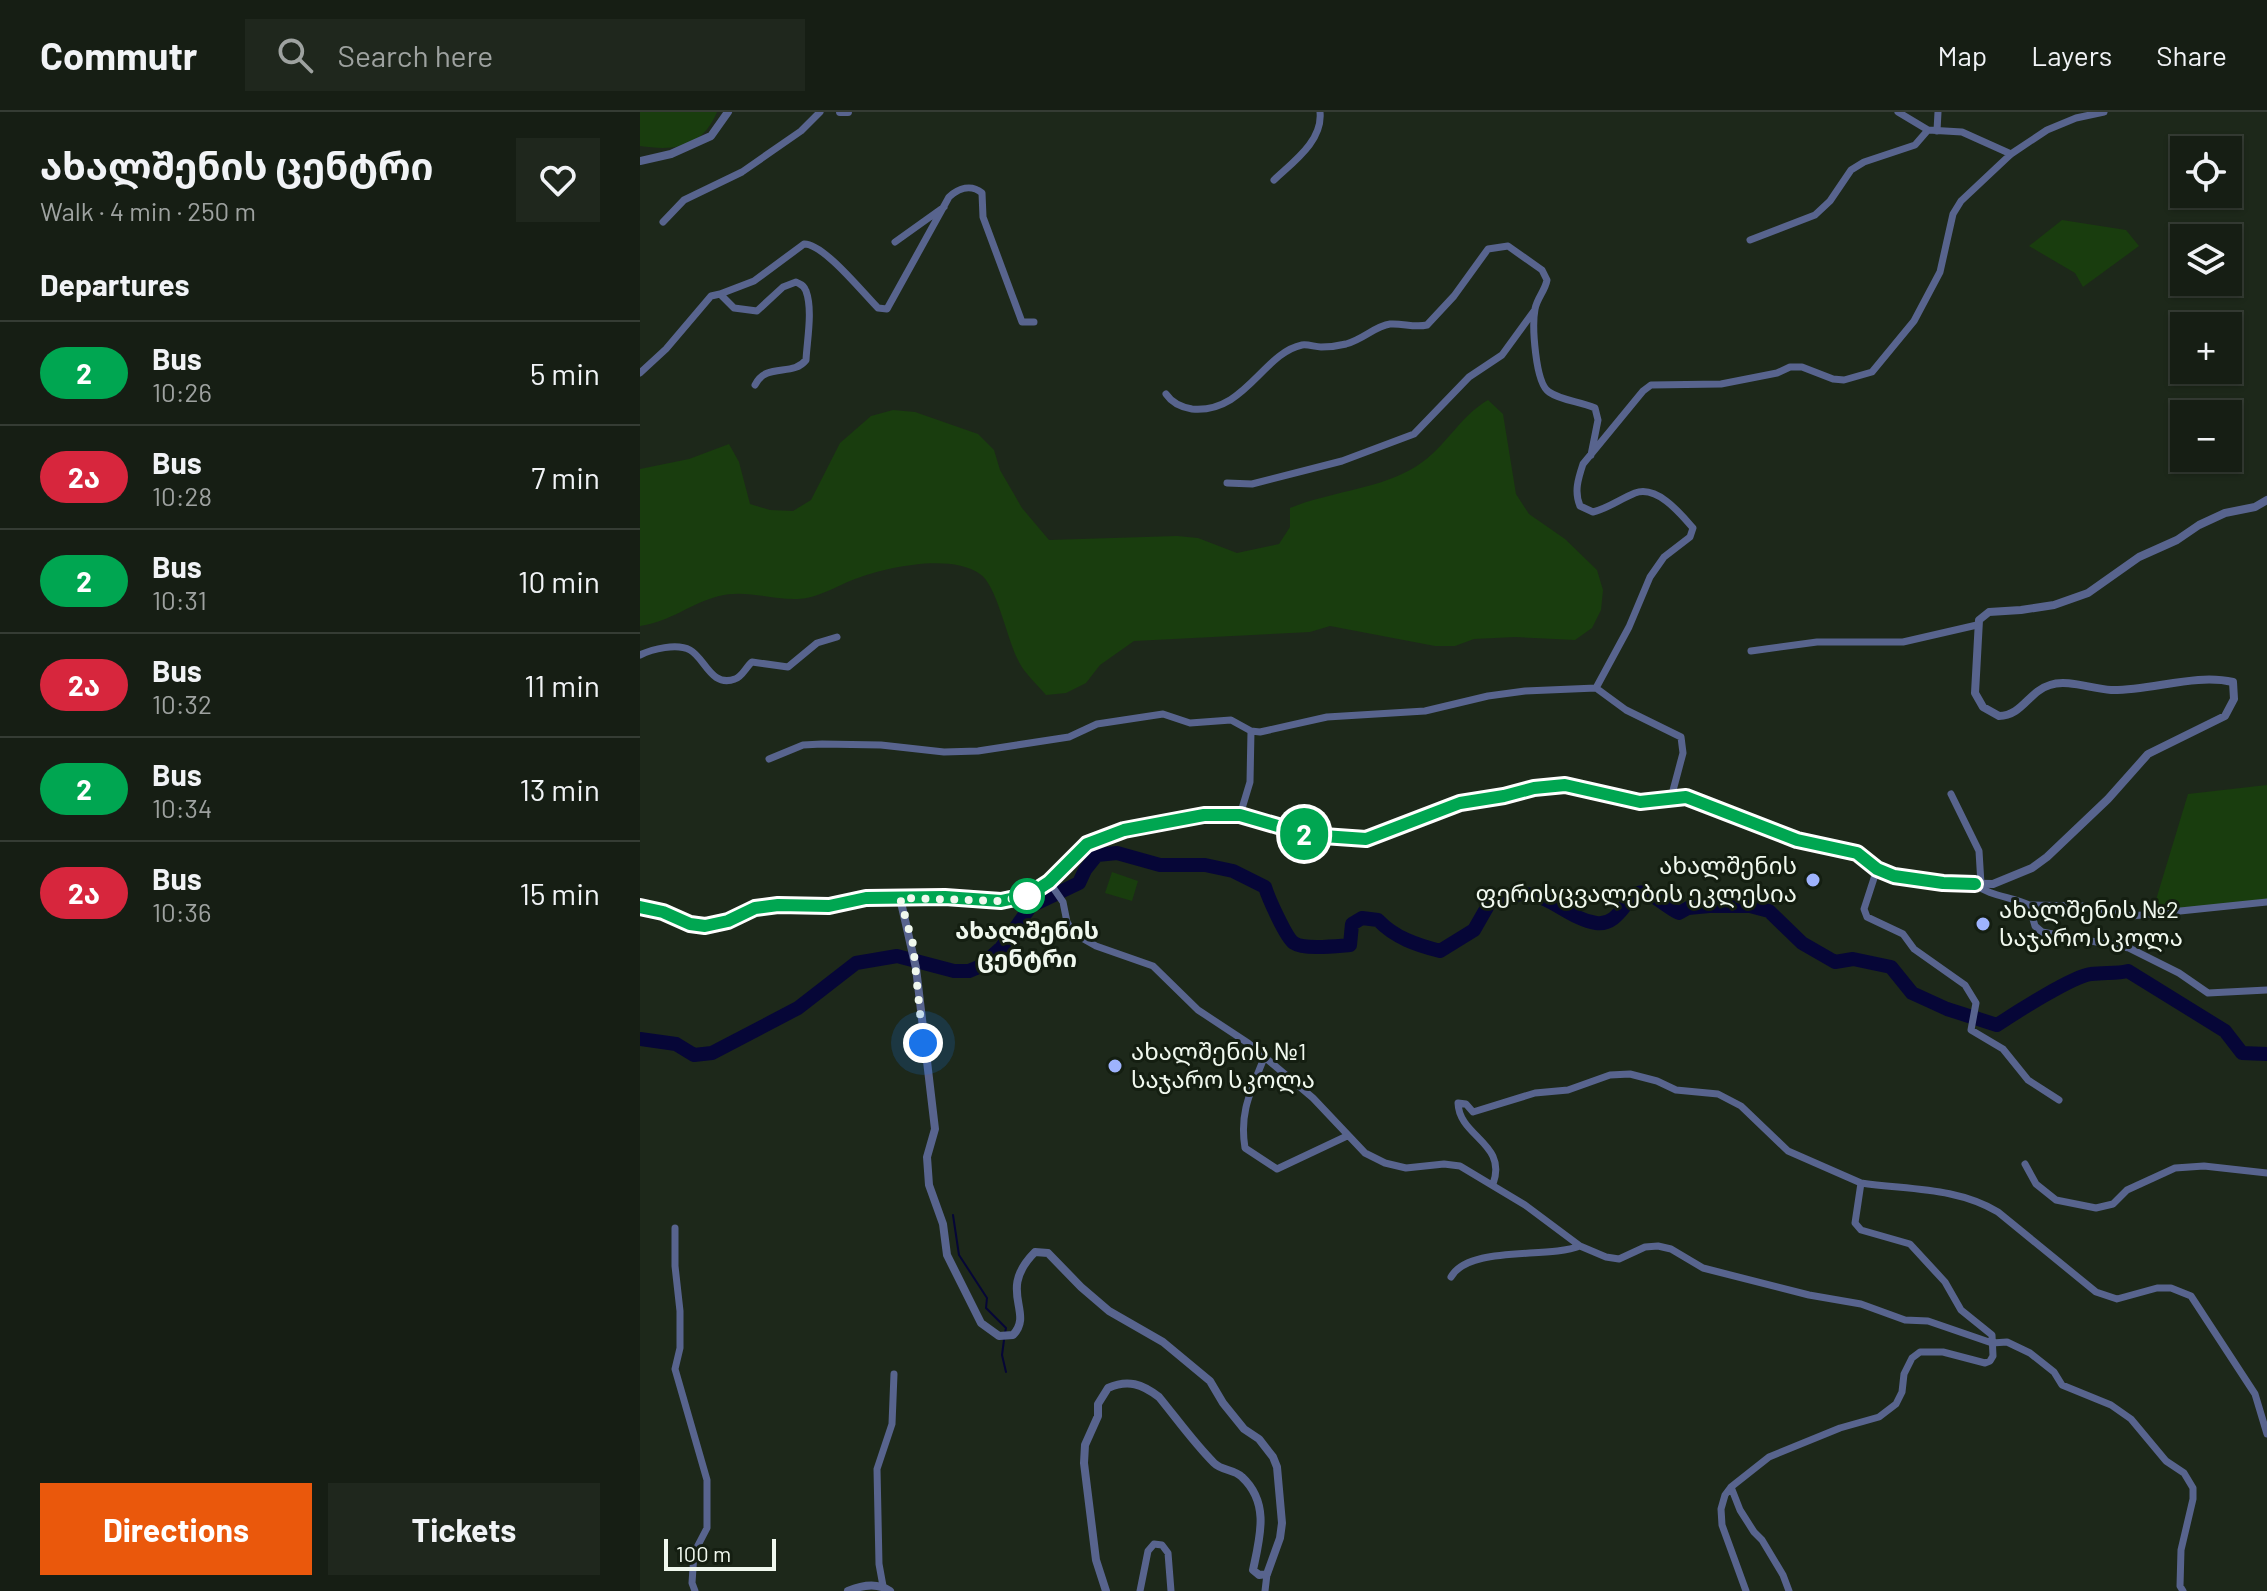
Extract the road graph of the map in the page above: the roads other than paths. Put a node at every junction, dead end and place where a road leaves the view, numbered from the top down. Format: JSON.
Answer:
{"nodes":[{"id":1,"x":728,"y":112,"type":"edge"},
{"id":2,"x":820,"y":112,"type":"edge"},
{"id":3,"x":840,"y":112,"type":"edge"},
{"id":4,"x":848,"y":112,"type":"edge"},
{"id":5,"x":1320,"y":112,"type":"edge"},
{"id":6,"x":1898,"y":112,"type":"edge"},
{"id":7,"x":1938,"y":112,"type":"edge"},
{"id":8,"x":2104,"y":112,"type":"edge"},
{"id":9,"x":1933,"y":130,"type":"junction"},
{"id":10,"x":2011,"y":154,"type":"junction"},
{"id":11,"x":640,"y":161,"type":"edge"},
{"id":12,"x":1274,"y":180,"type":"dead end"},
{"id":13,"x":946,"y":206,"type":"junction"},
{"id":14,"x":663,"y":222,"type":"dead end"},
{"id":15,"x":1750,"y":240,"type":"dead end"},
{"id":16,"x":895,"y":242,"type":"dead end"},
{"id":17,"x":720,"y":294,"type":"junction"},
{"id":18,"x":1535,"y":310,"type":"junction"},
{"id":19,"x":1034,"y":322,"type":"dead end"},
{"id":20,"x":640,"y":373,"type":"edge"},
{"id":21,"x":755,"y":385,"type":"dead end"},
{"id":22,"x":1166,"y":394,"type":"dead end"},
{"id":23,"x":1590,"y":458,"type":"junction"},
{"id":24,"x":1227,"y":483,"type":"dead end"},
{"id":25,"x":2267,"y":500,"type":"edge"},
{"id":26,"x":1977,"y":625,"type":"junction"},
{"id":27,"x":837,"y":637,"type":"dead end"},
{"id":28,"x":1751,"y":651,"type":"dead end"},
{"id":29,"x":640,"y":655,"type":"edge"},
{"id":30,"x":1596,"y":688,"type":"junction"},
{"id":31,"x":1251,"y":731,"type":"junction"},
{"id":32,"x":769,"y":759,"type":"dead end"},
{"id":33,"x":1951,"y":794,"type":"dead end"},
{"id":34,"x":1671,"y":798,"type":"junction"},
{"id":35,"x":1240,"y":815,"type":"junction"},
{"id":36,"x":1877,"y":869,"type":"junction"},
{"id":37,"x":1050,"y":884,"type":"junction"},
{"id":38,"x":1978,"y":884,"type":"junction"},
{"id":39,"x":900,"y":898,"type":"junction"},
{"id":40,"x":2267,"y":902,"type":"edge"},
{"id":41,"x":2029,"y":905,"type":"junction"},
{"id":42,"x":640,"y":907,"type":"edge"},
{"id":43,"x":2267,"y":990,"type":"edge"},
{"id":44,"x":1264,"y":1058,"type":"junction"},
{"id":45,"x":2059,"y":1100,"type":"dead end"},
{"id":46,"x":1347,"y":1136,"type":"junction"},
{"id":47,"x":2025,"y":1164,"type":"dead end"},
{"id":48,"x":2267,"y":1173,"type":"edge"},
{"id":49,"x":1861,"y":1183,"type":"junction"},
{"id":50,"x":1493,"y":1184,"type":"junction"},
{"id":51,"x":675,"y":1228,"type":"dead end"},
{"id":52,"x":1580,"y":1246,"type":"junction"},
{"id":53,"x":1451,"y":1277,"type":"dead end"},
{"id":54,"x":1992,"y":1343,"type":"junction"},
{"id":55,"x":894,"y":1374,"type":"dead end"},
{"id":56,"x":2267,"y":1434,"type":"edge"},
{"id":57,"x":1731,"y":1487,"type":"junction"},
{"id":58,"x":1267,"y":1574,"type":"junction"},
{"id":59,"x":886,"y":1588,"type":"edge"},
{"id":60,"x":695,"y":1591,"type":"edge"},
{"id":61,"x":848,"y":1591,"type":"edge"},
{"id":62,"x":1106,"y":1591,"type":"edge"},
{"id":63,"x":1140,"y":1591,"type":"edge"},
{"id":64,"x":1171,"y":1591,"type":"edge"},
{"id":65,"x":1265,"y":1591,"type":"edge"},
{"id":66,"x":1746,"y":1591,"type":"edge"},
{"id":67,"x":1789,"y":1591,"type":"edge"},
{"id":68,"x":2183,"y":1591,"type":"edge"}],
"edges":[{"from":1,"to":11,"type":"street"},
{"from":2,"to":14,"type":"street"},
{"from":3,"to":4,"type":"street"},
{"from":5,"to":12,"type":"street"},
{"from":6,"to":9,"type":"street"},
{"from":7,"to":9,"type":"street"},
{"from":8,"to":10,"type":"street"},
{"from":9,"to":10,"type":"street"},
{"from":9,"to":15,"type":"street"},
{"from":10,"to":23,"type":"street"},
{"from":13,"to":16,"type":"street"},
{"from":13,"to":17,"type":"street"},
{"from":13,"to":19,"type":"street"},
{"from":17,"to":20,"type":"street"},
{"from":17,"to":21,"type":"street"},
{"from":18,"to":22,"type":"street"},
{"from":18,"to":23,"type":"street"},
{"from":18,"to":24,"type":"street"},
{"from":23,"to":30,"type":"street"},
{"from":25,"to":26,"type":"street"},
{"from":26,"to":28,"type":"street"},
{"from":26,"to":38,"type":"street"},
{"from":27,"to":29,"type":"street"},
{"from":30,"to":31,"type":"street"},
{"from":30,"to":34,"type":"street"},
{"from":31,"to":32,"type":"street"},
{"from":31,"to":35,"type":"street"},
{"from":33,"to":38,"type":"street"},
{"from":34,"to":35,"type":"street"},
{"from":34,"to":36,"type":"street"},
{"from":35,"to":37,"type":"street"},
{"from":36,"to":38,"type":"street"},
{"from":36,"to":45,"type":"street"},
{"from":37,"to":39,"type":"street"},
{"from":37,"to":44,"type":"street"},
{"from":38,"to":41,"type":"street"},
{"from":39,"to":42,"type":"street"},
{"from":39,"to":58,"type":"street"},
{"from":40,"to":41,"type":"street"},
{"from":41,"to":43,"type":"street"},
{"from":44,"to":46,"type":"street"},
{"from":44,"to":46,"type":"street"},
{"from":46,"to":50,"type":"street"},
{"from":47,"to":48,"type":"street"},
{"from":49,"to":50,"type":"street"},
{"from":49,"to":54,"type":"street"},
{"from":49,"to":56,"type":"street"},
{"from":50,"to":52,"type":"street"},
{"from":51,"to":60,"type":"street"},
{"from":52,"to":53,"type":"street"},
{"from":52,"to":54,"type":"street"},
{"from":54,"to":57,"type":"street"},
{"from":54,"to":68,"type":"street"},
{"from":55,"to":59,"type":"street"},
{"from":57,"to":66,"type":"street"},
{"from":57,"to":67,"type":"street"},
{"from":58,"to":62,"type":"street"},
{"from":58,"to":65,"type":"street"},
{"from":59,"to":61,"type":"street"},
{"from":63,"to":64,"type":"street"}]}
